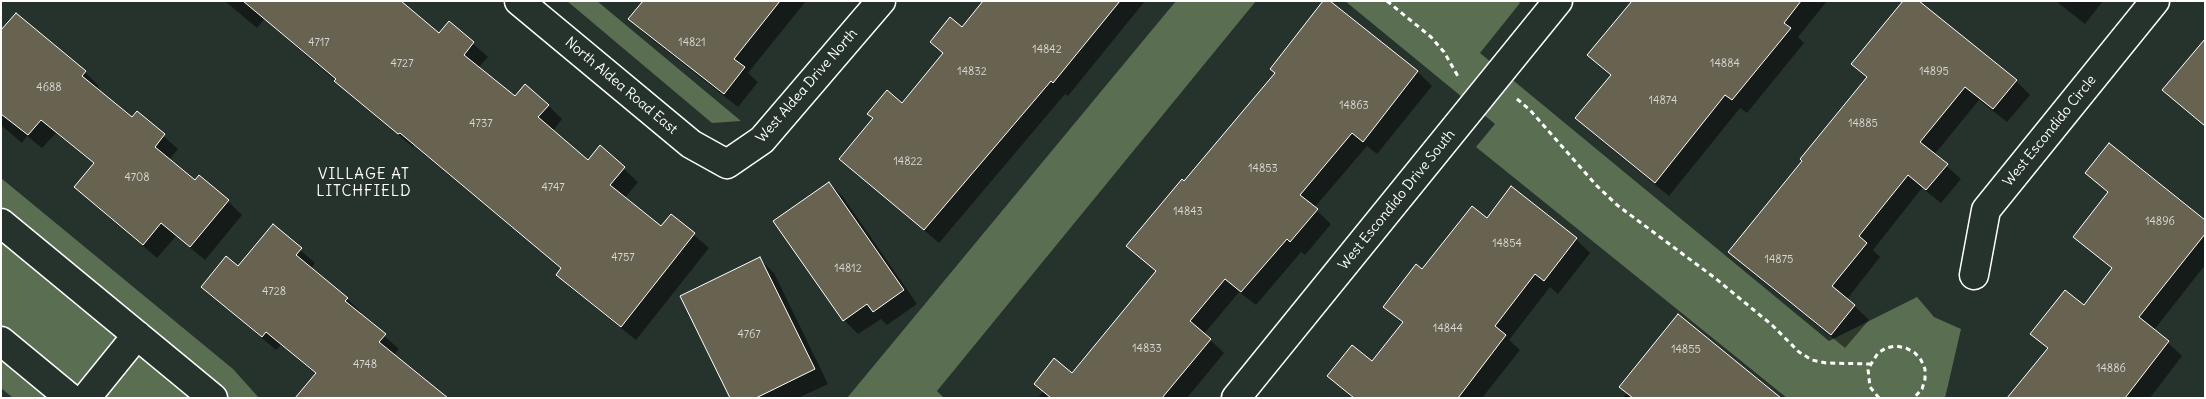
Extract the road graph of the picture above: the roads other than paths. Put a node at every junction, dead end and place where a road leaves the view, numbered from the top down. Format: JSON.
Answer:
{"nodes":[{"id":1,"x":519,"y":1,"type":"edge"},
{"id":2,"x":881,"y":1,"type":"edge"},
{"id":3,"x":1558,"y":1,"type":"edge"},
{"id":4,"x":2154,"y":1,"type":"edge"},
{"id":5,"x":727,"y":164,"type":"joint"},
{"id":6,"x":1,"y":223,"type":"edge"},
{"id":7,"x":1974,"y":275,"type":"dead end"},
{"id":8,"x":137,"y":335,"type":"junction"},
{"id":9,"x":1,"y":341,"type":"edge"},
{"id":10,"x":70,"y":398,"type":"edge"},
{"id":11,"x":86,"y":398,"type":"edge"},
{"id":12,"x":213,"y":398,"type":"edge"},
{"id":13,"x":1236,"y":398,"type":"edge"}],
"edges":[{"from":1,"to":5,"type":"street","name":"North Aldea Road East"},
{"from":2,"to":5,"type":"street","name":"West Aldea Drive North"},
{"from":3,"to":13,"type":"street","name":"West Escondido Drive South"},
{"from":4,"to":7,"type":"street","name":"West Escondido Circle"},
{"from":6,"to":8,"type":"street"},
{"from":8,"to":11,"type":"street"},
{"from":8,"to":12,"type":"street"},
{"from":9,"to":10,"type":"street"}]}
